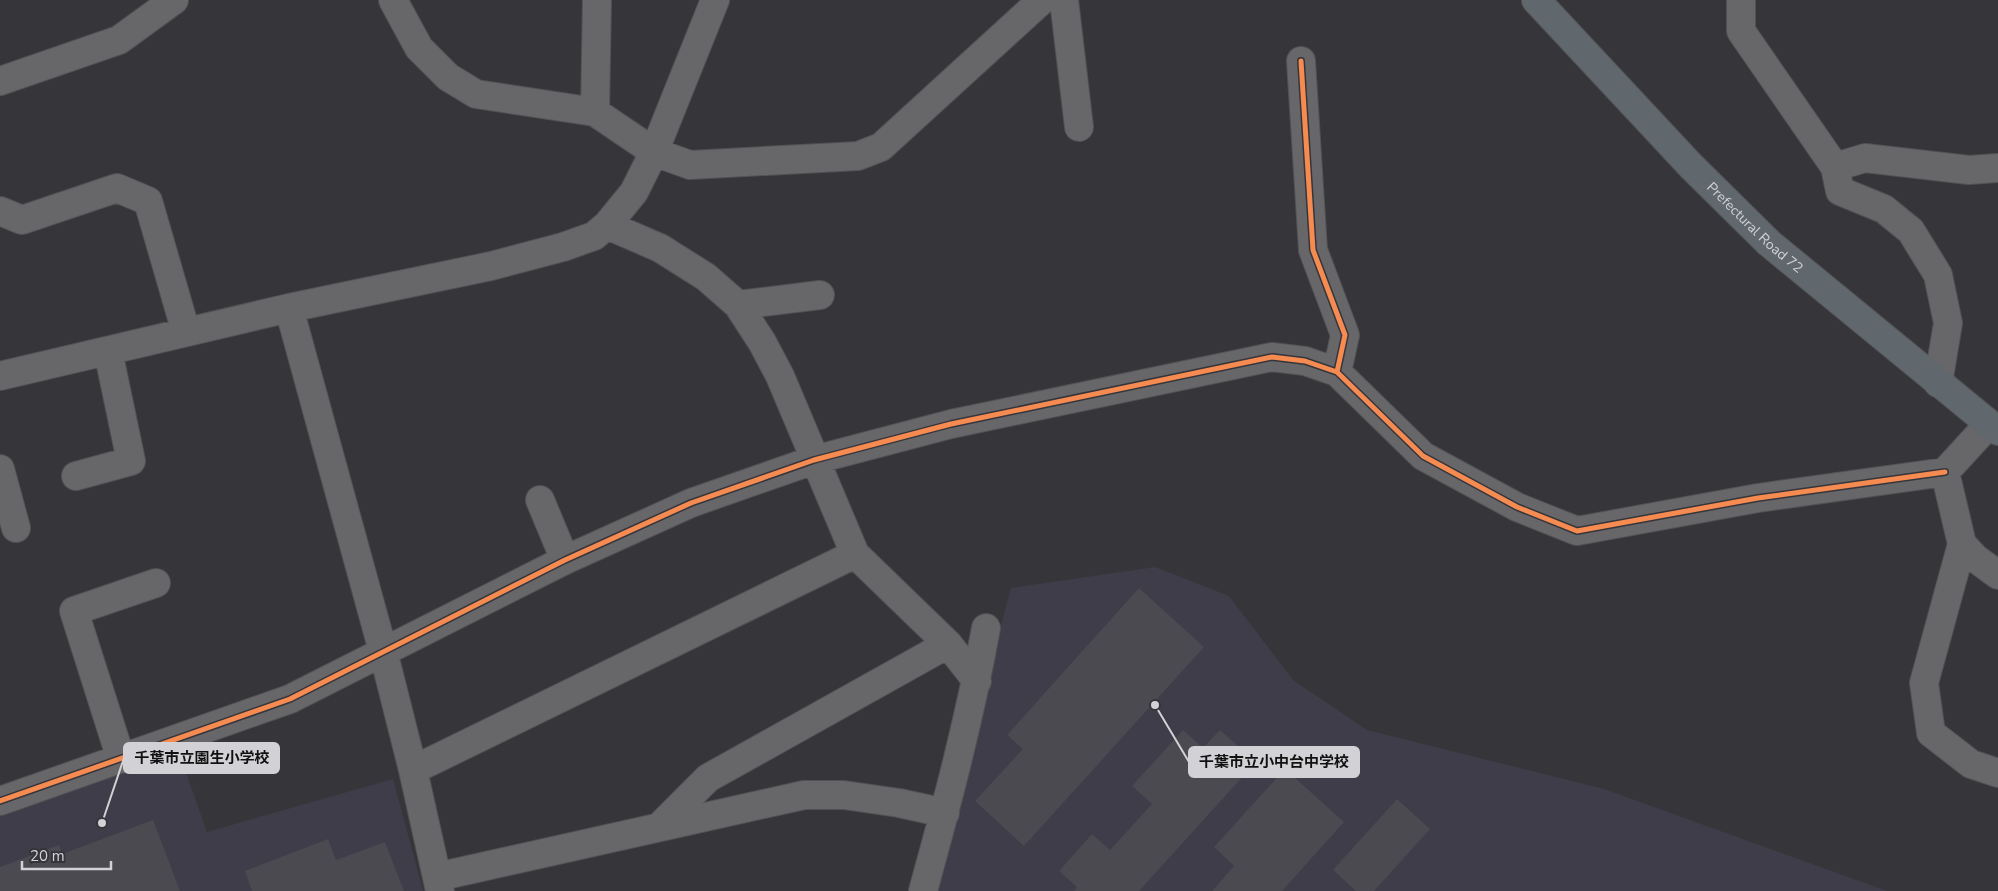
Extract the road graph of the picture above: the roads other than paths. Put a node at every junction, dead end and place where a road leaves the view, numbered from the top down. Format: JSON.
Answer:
{"nodes":[{"id":1,"x":174,"y":0,"type":"edge"},
{"id":2,"x":393,"y":0,"type":"edge"},
{"id":3,"x":597,"y":0,"type":"edge"},
{"id":4,"x":715,"y":0,"type":"edge"},
{"id":5,"x":1042,"y":0,"type":"edge"},
{"id":6,"x":1064,"y":0,"type":"edge"},
{"id":7,"x":1536,"y":0,"type":"edge"},
{"id":8,"x":1741,"y":0,"type":"edge"},
{"id":9,"x":1301,"y":61,"type":"dead end"},
{"id":10,"x":0,"y":81,"type":"edge"},
{"id":11,"x":595,"y":112,"type":"junction"},
{"id":12,"x":1079,"y":127,"type":"dead end"},
{"id":13,"x":654,"y":152,"type":"junction"},
{"id":14,"x":1835,"y":167,"type":"junction"},
{"id":15,"x":1998,"y":168,"type":"edge"},
{"id":16,"x":0,"y":211,"type":"edge"},
{"id":17,"x":607,"y":225,"type":"junction"},
{"id":18,"x":820,"y":295,"type":"dead end"},
{"id":19,"x":738,"y":305,"type":"junction"},
{"id":20,"x":289,"y":308,"type":"junction"},
{"id":21,"x":186,"y":332,"type":"junction"},
{"id":22,"x":108,"y":351,"type":"junction"},
{"id":23,"x":1337,"y":372,"type":"junction"},
{"id":24,"x":0,"y":376,"type":"edge"},
{"id":25,"x":1938,"y":383,"type":"junction"},
{"id":26,"x":1994,"y":428,"type":"edge"},
{"id":27,"x":814,"y":460,"type":"junction"},
{"id":28,"x":0,"y":469,"type":"edge"},
{"id":29,"x":1944,"y":472,"type":"junction"},
{"id":30,"x":76,"y":476,"type":"dead end"},
{"id":31,"x":540,"y":500,"type":"dead end"},
{"id":32,"x":16,"y":528,"type":"dead end"},
{"id":33,"x":1962,"y":544,"type":"junction"},
{"id":34,"x":854,"y":554,"type":"junction"},
{"id":35,"x":565,"y":560,"type":"junction"},
{"id":36,"x":1998,"y":575,"type":"edge"},
{"id":37,"x":156,"y":583,"type":"dead end"},
{"id":38,"x":986,"y":628,"type":"dead end"},
{"id":39,"x":948,"y":644,"type":"junction"},
{"id":40,"x":383,"y":651,"type":"junction"},
{"id":41,"x":977,"y":681,"type":"junction"},
{"id":42,"x":121,"y":759,"type":"junction"},
{"id":43,"x":413,"y":770,"type":"junction"},
{"id":44,"x":1998,"y":773,"type":"edge"},
{"id":45,"x":0,"y":801,"type":"edge"},
{"id":46,"x":945,"y":813,"type":"junction"},
{"id":47,"x":660,"y":826,"type":"junction"},
{"id":48,"x":439,"y":884,"type":"edge"},
{"id":49,"x":923,"y":891,"type":"edge"}],
"edges":[{"from":1,"to":10,"type":"street"},
{"from":2,"to":11,"type":"street"},
{"from":3,"to":11,"type":"street"},
{"from":4,"to":13,"type":"street"},
{"from":5,"to":13,"type":"street"},
{"from":6,"to":12,"type":"street"},
{"from":7,"to":25,"type":"main road","name":"Prefectural Road 72"},
{"from":8,"to":14,"type":"street"},
{"from":9,"to":23,"type":"street"},
{"from":11,"to":13,"type":"street"},
{"from":13,"to":17,"type":"street"},
{"from":14,"to":15,"type":"street"},
{"from":14,"to":25,"type":"street"},
{"from":16,"to":21,"type":"street"},
{"from":17,"to":19,"type":"street"},
{"from":17,"to":20,"type":"street"},
{"from":18,"to":19,"type":"street"},
{"from":19,"to":27,"type":"street"},
{"from":20,"to":21,"type":"street"},
{"from":20,"to":40,"type":"street"},
{"from":21,"to":22,"type":"street"},
{"from":22,"to":24,"type":"street"},
{"from":22,"to":30,"type":"street"},
{"from":23,"to":27,"type":"street"},
{"from":23,"to":29,"type":"street"},
{"from":25,"to":26,"type":"main road","name":"Prefectural Road 72"},
{"from":26,"to":29,"type":"street"},
{"from":27,"to":34,"type":"street"},
{"from":27,"to":35,"type":"street"},
{"from":28,"to":32,"type":"street"},
{"from":29,"to":33,"type":"street"},
{"from":31,"to":35,"type":"street"},
{"from":33,"to":36,"type":"street"},
{"from":33,"to":44,"type":"street"},
{"from":34,"to":39,"type":"street"},
{"from":34,"to":43,"type":"street"},
{"from":35,"to":40,"type":"street"},
{"from":37,"to":42,"type":"street"},
{"from":38,"to":41,"type":"street"},
{"from":39,"to":41,"type":"street"},
{"from":39,"to":47,"type":"street"},
{"from":40,"to":42,"type":"street"},
{"from":40,"to":43,"type":"street"},
{"from":41,"to":46,"type":"street"},
{"from":42,"to":45,"type":"street"},
{"from":43,"to":48,"type":"street"},
{"from":46,"to":47,"type":"street"},
{"from":46,"to":49,"type":"street"},
{"from":47,"to":48,"type":"street"}]}
